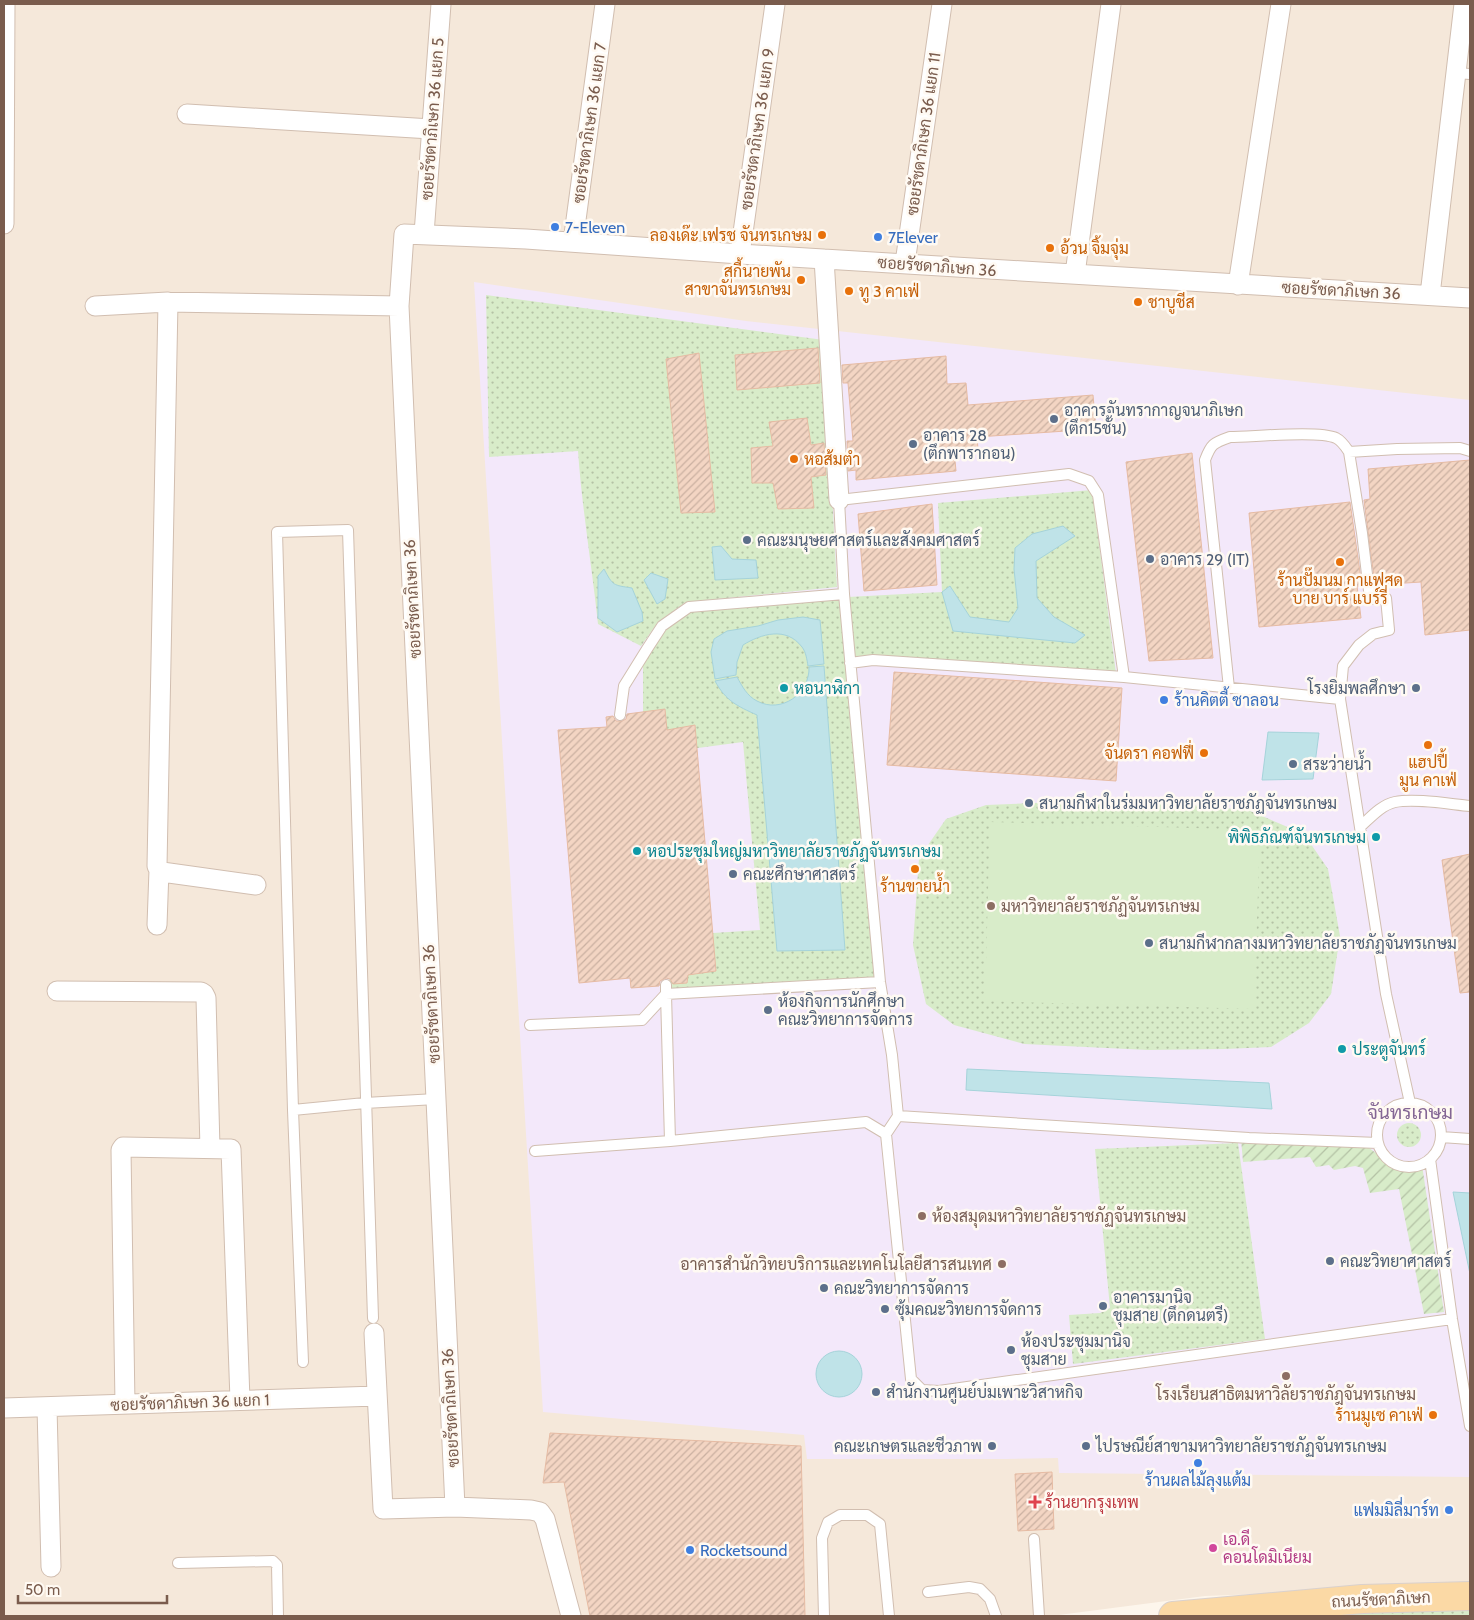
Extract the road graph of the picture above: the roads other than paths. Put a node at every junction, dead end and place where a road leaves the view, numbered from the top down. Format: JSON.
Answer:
{"nodes":[{"id":1,"x":5,"y":4,"type":"edge"},
{"id":2,"x":441,"y":4,"type":"edge"},
{"id":3,"x":605,"y":4,"type":"edge"},
{"id":4,"x":775,"y":4,"type":"edge"},
{"id":5,"x":942,"y":4,"type":"edge"},
{"id":6,"x":1111,"y":4,"type":"edge"},
{"id":7,"x":1281,"y":4,"type":"edge"},
{"id":8,"x":1464,"y":4,"type":"edge"},
{"id":9,"x":1463,"y":73,"type":"edge"},
{"id":10,"x":187,"y":114,"type":"dead end"},
{"id":11,"x":431,"y":129,"type":"junction"},
{"id":12,"x":4,"y":224,"type":"edge"},
{"id":13,"x":424,"y":234,"type":"junction"},
{"id":14,"x":573,"y":242,"type":"junction"},
{"id":15,"x":740,"y":254,"type":"junction"},
{"id":16,"x":824,"y":259,"type":"junction"},
{"id":17,"x":905,"y":264,"type":"junction"},
{"id":18,"x":1076,"y":274,"type":"junction"},
{"id":19,"x":1238,"y":285,"type":"junction"},
{"id":20,"x":1430,"y":295,"type":"junction"},
{"id":21,"x":1470,"y":298,"type":"edge"},
{"id":22,"x":168,"y":302,"type":"junction"},
{"id":23,"x":95,"y":306,"type":"dead end"},
{"id":24,"x":399,"y":306,"type":"junction"},
{"id":25,"x":1470,"y":451,"type":"edge"},
{"id":26,"x":1348,"y":452,"type":"junction"},
{"id":27,"x":839,"y":500,"type":"junction"},
{"id":28,"x":844,"y":594,"type":"junction"},
{"id":29,"x":850,"y":663,"type":"junction"},
{"id":30,"x":1124,"y":677,"type":"junction"},
{"id":31,"x":1229,"y":688,"type":"junction"},
{"id":32,"x":1340,"y":699,"type":"junction"},
{"id":33,"x":620,"y":715,"type":"dead end"},
{"id":34,"x":1470,"y":806,"type":"edge"},
{"id":35,"x":1360,"y":827,"type":"junction"},
{"id":36,"x":158,"y":870,"type":"junction"},
{"id":37,"x":256,"y":885,"type":"dead end"},
{"id":38,"x":157,"y":924,"type":"dead end"},
{"id":39,"x":880,"y":982,"type":"junction"},
{"id":40,"x":666,"y":989,"type":"junction"},
{"id":41,"x":57,"y":991,"type":"dead end"},
{"id":42,"x":530,"y":1025,"type":"dead end"},
{"id":43,"x":436,"y":1099,"type":"junction"},
{"id":44,"x":365,"y":1103,"type":"junction"},
{"id":45,"x":1410,"y":1103,"type":"junction"},
{"id":46,"x":293,"y":1110,"type":"junction"},
{"id":47,"x":898,"y":1116,"type":"junction"},
{"id":48,"x":886,"y":1134,"type":"junction"},
{"id":49,"x":1441,"y":1137,"type":"junction"},
{"id":50,"x":1470,"y":1139,"type":"edge"},
{"id":51,"x":670,"y":1141,"type":"junction"},
{"id":52,"x":1378,"y":1143,"type":"junction"},
{"id":53,"x":210,"y":1148,"type":"junction"},
{"id":54,"x":536,"y":1151,"type":"dead end"},
{"id":55,"x":1430,"y":1159,"type":"junction"},
{"id":56,"x":1452,"y":1319,"type":"junction"},
{"id":57,"x":374,"y":1326,"type":"joint"},
{"id":58,"x":303,"y":1362,"type":"dead end"},
{"id":59,"x":377,"y":1396,"type":"junction"},
{"id":60,"x":240,"y":1400,"type":"junction"},
{"id":61,"x":125,"y":1404,"type":"junction"},
{"id":62,"x":47,"y":1407,"type":"junction"},
{"id":63,"x":4,"y":1408,"type":"edge"},
{"id":64,"x":1470,"y":1426,"type":"edge"},
{"id":65,"x":454,"y":1507,"type":"junction"},
{"id":66,"x":1034,"y":1539,"type":"dead end"},
{"id":67,"x":178,"y":1562,"type":"dead end"},
{"id":68,"x":51,"y":1567,"type":"dead end"},
{"id":69,"x":928,"y":1592,"type":"dead end"},
{"id":70,"x":1470,"y":1596,"type":"edge"},
{"id":71,"x":278,"y":1616,"type":"edge"},
{"id":72,"x":571,"y":1616,"type":"edge"},
{"id":73,"x":824,"y":1616,"type":"edge"},
{"id":74,"x":889,"y":1616,"type":"edge"},
{"id":75,"x":996,"y":1616,"type":"edge"},
{"id":76,"x":1039,"y":1616,"type":"edge"},
{"id":77,"x":1173,"y":1616,"type":"edge"}],
"edges":[{"from":1,"to":12,"type":"street"},
{"from":2,"to":11,"type":"street","name":"ซอยรัชดาภิเษก 36 แยก 5"},
{"from":3,"to":14,"type":"street","name":"ซอยรัชดาภิเษก 36 แยก 7"},
{"from":4,"to":15,"type":"street","name":"ซอยรัชดาภิเษก 36 แยก 9"},
{"from":5,"to":17,"type":"street","name":"ซอยรัชดาภิเษก 36 แยก 11"},
{"from":6,"to":18,"type":"street"},
{"from":7,"to":19,"type":"street"},
{"from":8,"to":9,"type":"street"},
{"from":9,"to":20,"type":"street"},
{"from":10,"to":11,"type":"street"},
{"from":11,"to":13,"type":"street","name":"ซอยรัชดาภิเษก 36 แยก 5"},
{"from":13,"to":14,"type":"street","name":"ซอยรัชดาภิเษก 36"},
{"from":13,"to":24,"type":"street","name":"ซอยรัชดาภิเษก 36"},
{"from":14,"to":15,"type":"street","name":"ซอยรัชดาภิเษก 36"},
{"from":15,"to":16,"type":"street","name":"ซอยรัชดาภิเษก 36"},
{"from":16,"to":17,"type":"street","name":"ซอยรัชดาภิเษก 36"},
{"from":16,"to":27,"type":"street"},
{"from":17,"to":18,"type":"street","name":"ซอยรัชดาภิเษก 36"},
{"from":18,"to":19,"type":"street","name":"ซอยรัชดาภิเษก 36"},
{"from":19,"to":20,"type":"street","name":"ซอยรัชดาภิเษก 36"},
{"from":20,"to":21,"type":"street","name":"ซอยรัชดาภิเษก 36"},
{"from":22,"to":23,"type":"street"},
{"from":22,"to":24,"type":"street"},
{"from":22,"to":36,"type":"street"},
{"from":24,"to":43,"type":"street","name":"ซอยรัชดาภิเษก 36"},
{"from":25,"to":26,"type":"lane"},
{"from":26,"to":31,"type":"lane"},
{"from":26,"to":32,"type":"lane"},
{"from":27,"to":28,"type":"lane"},
{"from":27,"to":30,"type":"lane"},
{"from":28,"to":29,"type":"lane"},
{"from":28,"to":33,"type":"lane"},
{"from":29,"to":30,"type":"lane"},
{"from":29,"to":39,"type":"lane"},
{"from":30,"to":31,"type":"lane"},
{"from":31,"to":32,"type":"lane"},
{"from":32,"to":35,"type":"lane"},
{"from":34,"to":35,"type":"lane"},
{"from":35,"to":45,"type":"lane"},
{"from":36,"to":37,"type":"street"},
{"from":36,"to":38,"type":"street"},
{"from":39,"to":40,"type":"lane"},
{"from":39,"to":47,"type":"lane"},
{"from":40,"to":42,"type":"lane"},
{"from":40,"to":51,"type":"lane"},
{"from":41,"to":53,"type":"street"},
{"from":43,"to":44,"type":"lane"},
{"from":43,"to":65,"type":"street","name":"ซอยรัชดาภิเษก 36"},
{"from":44,"to":46,"type":"lane"},
{"from":44,"to":46,"type":"lane"},
{"from":44,"to":57,"type":"lane"},
{"from":45,"to":49,"type":"lane"},
{"from":45,"to":52,"type":"lane"},
{"from":46,"to":58,"type":"lane"},
{"from":47,"to":48,"type":"lane"},
{"from":47,"to":52,"type":"lane"},
{"from":48,"to":51,"type":"lane"},
{"from":48,"to":56,"type":"lane"},
{"from":49,"to":50,"type":"lane"},
{"from":49,"to":55,"type":"lane"},
{"from":51,"to":54,"type":"lane"},
{"from":52,"to":55,"type":"lane"},
{"from":53,"to":60,"type":"street"},
{"from":53,"to":61,"type":"street"},
{"from":55,"to":56,"type":"lane"},
{"from":56,"to":64,"type":"lane"},
{"from":57,"to":59,"type":"street"},
{"from":59,"to":60,"type":"street","name":"ซอยรัชดาภิเษก 36 แยก 1"},
{"from":59,"to":65,"type":"street"},
{"from":60,"to":61,"type":"street","name":"ซอยรัชดาภิเษก 36 แยก 1"},
{"from":61,"to":62,"type":"street","name":"ซอยรัชดาภิเษก 36 แยก 1"},
{"from":62,"to":63,"type":"street","name":"ซอยรัชดาภิเษก 36 แยก 1"},
{"from":62,"to":68,"type":"street"},
{"from":65,"to":72,"type":"street"},
{"from":66,"to":76,"type":"lane"},
{"from":67,"to":71,"type":"lane"},
{"from":69,"to":75,"type":"lane"},
{"from":70,"to":77,"type":"main road","name":"ถนนรัชดาภิเษก"},
{"from":73,"to":74,"type":"lane"}]}
